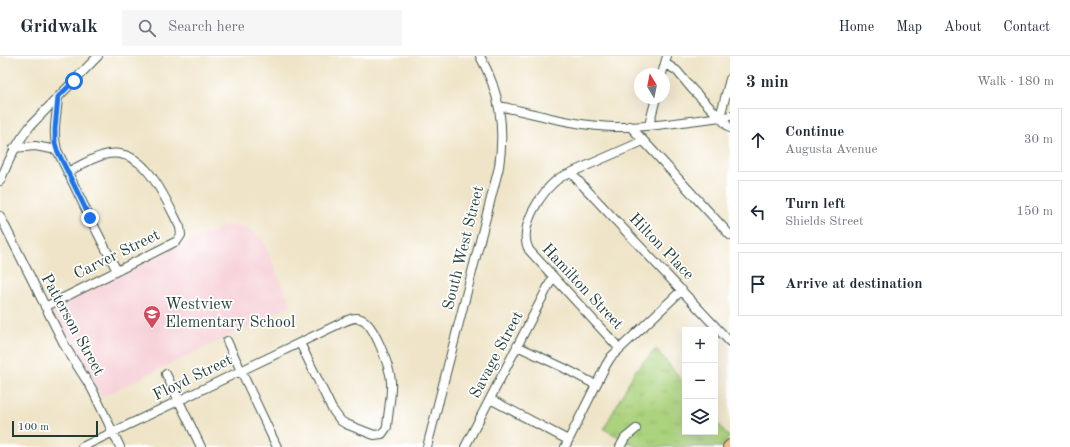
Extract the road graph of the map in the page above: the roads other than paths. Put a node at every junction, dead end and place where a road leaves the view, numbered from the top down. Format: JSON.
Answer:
{"nodes":[{"id":1,"x":98,"y":56,"type":"edge"},
{"id":2,"x":480,"y":56,"type":"edge"},
{"id":3,"x":666,"y":60,"type":"edge"},
{"id":4,"x":730,"y":79,"type":"edge"},
{"id":5,"x":58,"y":97,"type":"junction"},
{"id":6,"x":654,"y":104,"type":"edge"},
{"id":7,"x":499,"y":106,"type":"junction"},
{"id":8,"x":730,"y":116,"type":"edge"},
{"id":9,"x":720,"y":117,"type":"junction"},
{"id":10,"x":649,"y":125,"type":"junction"},
{"id":11,"x":630,"y":126,"type":"junction"},
{"id":12,"x":730,"y":128,"type":"edge"},
{"id":13,"x":643,"y":141,"type":"junction"},
{"id":14,"x":14,"y":148,"type":"junction"},
{"id":15,"x":57,"y":150,"type":"junction"},
{"id":16,"x":68,"y":172,"type":"junction"},
{"id":17,"x":571,"y":173,"type":"junction"},
{"id":18,"x":0,"y":181,"type":"edge"},
{"id":19,"x":0,"y":216,"type":"edge"},
{"id":20,"x":0,"y":226,"type":"edge"},
{"id":21,"x":7,"y":231,"type":"junction"},
{"id":22,"x":730,"y":235,"type":"edge"},
{"id":23,"x":117,"y":271,"type":"junction"},
{"id":24,"x":553,"y":277,"type":"junction"},
{"id":25,"x":682,"y":290,"type":"junction"},
{"id":26,"x":44,"y":306,"type":"junction"},
{"id":27,"x":227,"y":342,"type":"dead end"},
{"id":28,"x":730,"y":342,"type":"edge"},
{"id":29,"x":300,"y":343,"type":"junction"},
{"id":30,"x":518,"y":346,"type":"junction"},
{"id":31,"x":619,"y":348,"type":"junction"},
{"id":32,"x":241,"y":371,"type":"junction"},
{"id":33,"x":166,"y":374,"type":"dead end"},
{"id":34,"x":596,"y":385,"type":"junction"},
{"id":35,"x":490,"y":399,"type":"junction"},
{"id":36,"x":179,"y":401,"type":"junction"},
{"id":37,"x":636,"y":429,"type":"dead end"},
{"id":38,"x":114,"y":432,"type":"junction"},
{"id":39,"x":566,"y":443,"type":"edge"},
{"id":40,"x":82,"y":447,"type":"edge"},
{"id":41,"x":120,"y":447,"type":"edge"},
{"id":42,"x":201,"y":447,"type":"edge"},
{"id":43,"x":277,"y":447,"type":"edge"},
{"id":44,"x":427,"y":447,"type":"edge"},
{"id":45,"x":465,"y":447,"type":"edge"},
{"id":46,"x":620,"y":447,"type":"edge"}],
"edges":[{"from":1,"to":5,"type":"street"},
{"from":2,"to":7,"type":"street","name":"South West Street"},
{"from":3,"to":9,"type":"street"},
{"from":4,"to":9,"type":"street"},
{"from":5,"to":14,"type":"street"},
{"from":5,"to":15,"type":"street"},
{"from":6,"to":10,"type":"street"},
{"from":7,"to":11,"type":"street"},
{"from":7,"to":44,"type":"street","name":"South West Street"},
{"from":8,"to":9,"type":"street"},
{"from":9,"to":10,"type":"street"},
{"from":9,"to":12,"type":"street"},
{"from":10,"to":11,"type":"street"},
{"from":11,"to":13,"type":"street"},
{"from":13,"to":17,"type":"street","name":"Hamilton Street"},
{"from":13,"to":22,"type":"street"},
{"from":14,"to":15,"type":"street"},
{"from":14,"to":18,"type":"street"},
{"from":15,"to":16,"type":"street"},
{"from":16,"to":23,"type":"street"},
{"from":16,"to":23,"type":"street","name":"Carver Street"},
{"from":17,"to":24,"type":"street","name":"Hamilton Street"},
{"from":17,"to":25,"type":"street","name":"Hilton Place"},
{"from":19,"to":21,"type":"street","name":"Patterson Street"},
{"from":20,"to":21,"type":"street"},
{"from":21,"to":26,"type":"street","name":"Patterson Street"},
{"from":23,"to":26,"type":"street","name":"Carver Street"},
{"from":24,"to":30,"type":"street","name":"Savage Street"},
{"from":24,"to":31,"type":"street","name":"Hamilton Street"},
{"from":25,"to":28,"type":"street","name":"Hilton Place"},
{"from":25,"to":31,"type":"street"},
{"from":26,"to":38,"type":"street","name":"Patterson Street"},
{"from":27,"to":32,"type":"street"},
{"from":29,"to":29,"type":"street","name":"Floyd Street"},
{"from":29,"to":32,"type":"street","name":"Floyd Street"},
{"from":30,"to":34,"type":"street"},
{"from":30,"to":35,"type":"street","name":"Savage Street"},
{"from":31,"to":34,"type":"street"},
{"from":32,"to":36,"type":"street","name":"Floyd Street"},
{"from":32,"to":43,"type":"street"},
{"from":33,"to":36,"type":"street"},
{"from":34,"to":39,"type":"street"},
{"from":35,"to":39,"type":"street"},
{"from":35,"to":45,"type":"street","name":"Savage Street"},
{"from":36,"to":38,"type":"street","name":"Floyd Street"},
{"from":36,"to":42,"type":"street"},
{"from":37,"to":46,"type":"street"},
{"from":38,"to":40,"type":"street","name":"Floyd Street"},
{"from":38,"to":41,"type":"street","name":"Patterson Street"}]}
